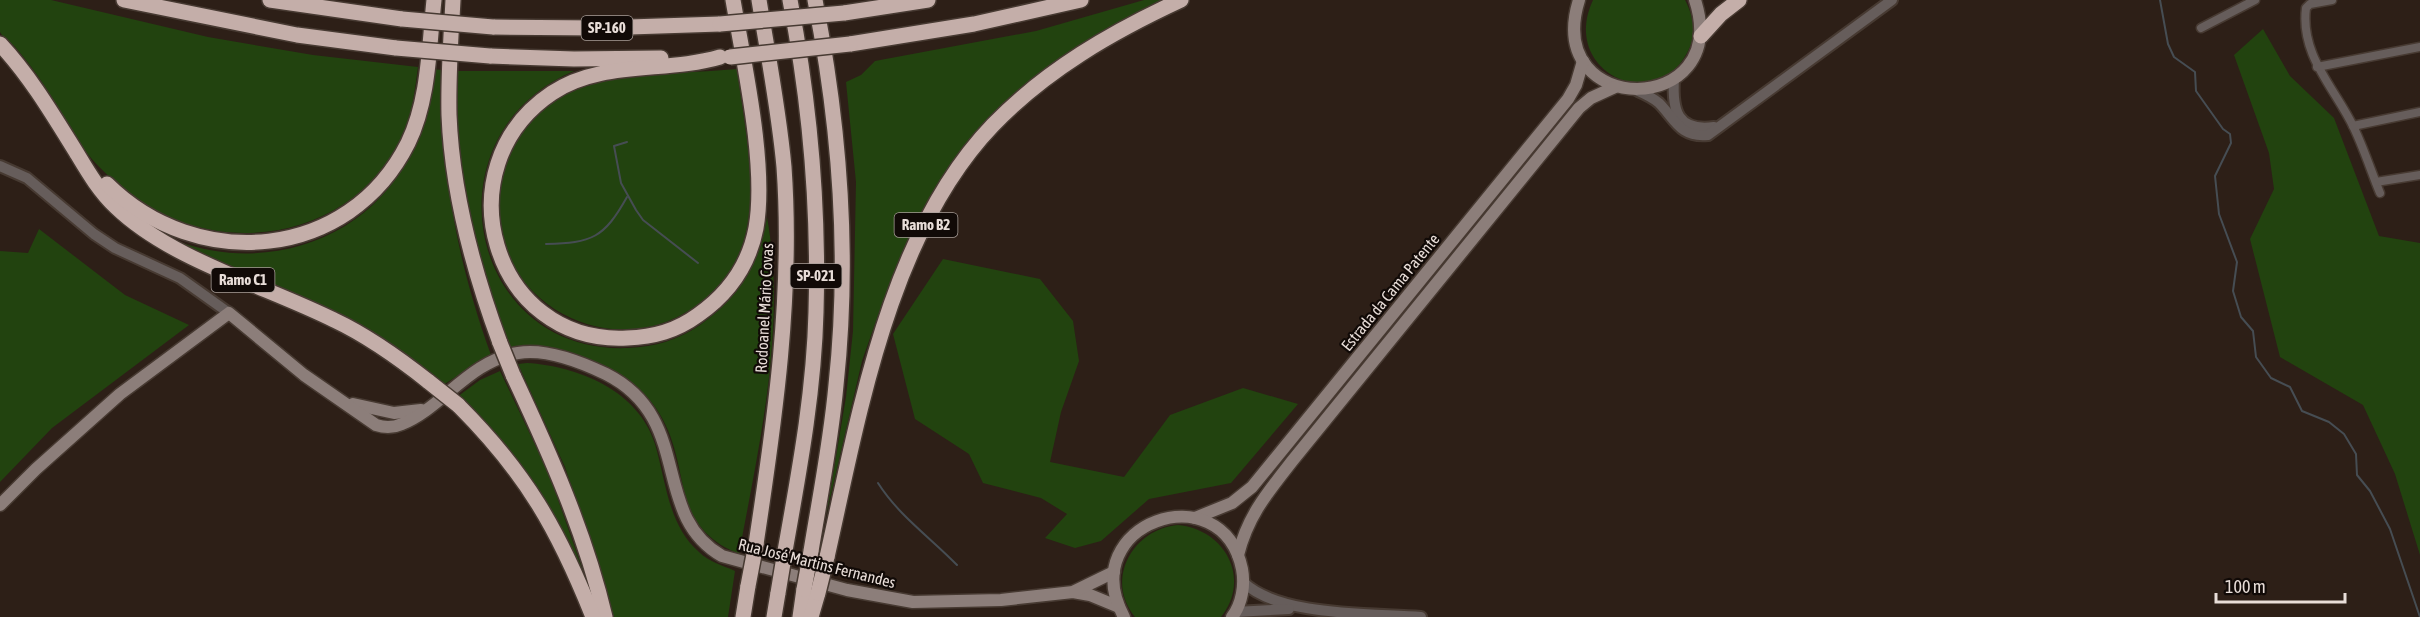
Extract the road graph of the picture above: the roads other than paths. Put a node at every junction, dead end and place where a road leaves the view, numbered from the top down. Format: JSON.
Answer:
{"nodes":[{"id":1,"x":124,"y":0,"type":"edge"},
{"id":2,"x":270,"y":0,"type":"edge"},
{"id":3,"x":434,"y":0,"type":"edge"},
{"id":4,"x":453,"y":0,"type":"edge"},
{"id":5,"x":733,"y":0,"type":"edge"},
{"id":6,"x":759,"y":0,"type":"edge"},
{"id":7,"x":790,"y":0,"type":"edge"},
{"id":8,"x":815,"y":0,"type":"edge"},
{"id":9,"x":928,"y":0,"type":"edge"},
{"id":10,"x":1081,"y":0,"type":"edge"},
{"id":11,"x":1181,"y":0,"type":"edge"},
{"id":12,"x":1579,"y":0,"type":"edge"},
{"id":13,"x":1695,"y":0,"type":"edge"},
{"id":14,"x":1739,"y":0,"type":"edge"},
{"id":15,"x":1892,"y":0,"type":"edge"},
{"id":16,"x":2255,"y":0,"type":"edge"},
{"id":17,"x":2332,"y":0,"type":"edge"},
{"id":18,"x":2201,"y":28,"type":"dead end"},
{"id":19,"x":1701,"y":36,"type":"junction"},
{"id":20,"x":0,"y":44,"type":"edge"},
{"id":21,"x":2420,"y":46,"type":"edge"},
{"id":22,"x":725,"y":57,"type":"junction"},
{"id":23,"x":1583,"y":61,"type":"junction"},
{"id":24,"x":2317,"y":68,"type":"junction"},
{"id":25,"x":1674,"y":79,"type":"junction"},
{"id":26,"x":1616,"y":87,"type":"junction"},
{"id":27,"x":1638,"y":91,"type":"junction"},
{"id":28,"x":2420,"y":112,"type":"edge"},
{"id":29,"x":1720,"y":126,"type":"junction"},
{"id":30,"x":2353,"y":126,"type":"junction"},
{"id":31,"x":77,"y":154,"type":"junction"},
{"id":32,"x":0,"y":166,"type":"edge"},
{"id":33,"x":2420,"y":175,"type":"edge"},
{"id":34,"x":2376,"y":182,"type":"junction"},
{"id":35,"x":2380,"y":193,"type":"dead end"},
{"id":36,"x":229,"y":313,"type":"junction"},
{"id":37,"x":342,"y":401,"type":"junction"},
{"id":38,"x":428,"y":407,"type":"junction"},
{"id":39,"x":399,"y":413,"type":"junction"},
{"id":40,"x":383,"y":427,"type":"junction"},
{"id":41,"x":0,"y":505,"type":"edge"},
{"id":42,"x":1195,"y":518,"type":"junction"},
{"id":43,"x":1238,"y":555,"type":"junction"},
{"id":44,"x":1114,"y":572,"type":"junction"},
{"id":45,"x":1243,"y":582,"type":"junction"},
{"id":46,"x":811,"y":591,"type":"junction"},
{"id":47,"x":1073,"y":592,"type":"junction"},
{"id":48,"x":1295,"y":608,"type":"junction"},
{"id":49,"x":1121,"y":612,"type":"edge"},
{"id":50,"x":1233,"y":615,"type":"edge"},
{"id":51,"x":593,"y":617,"type":"edge"},
{"id":52,"x":605,"y":617,"type":"edge"},
{"id":53,"x":743,"y":617,"type":"edge"},
{"id":54,"x":774,"y":617,"type":"edge"},
{"id":55,"x":800,"y":617,"type":"edge"},
{"id":56,"x":811,"y":617,"type":"edge"},
{"id":57,"x":1421,"y":617,"type":"edge"}],
"edges":[{"from":1,"to":22,"type":"highway","bridge":true},
{"from":2,"to":9,"type":"highway","number":"SP-160","bridge":true},
{"from":3,"to":31,"type":"highway"},
{"from":4,"to":52,"type":"highway","bridge":true},
{"from":5,"to":22,"type":"highway"},
{"from":6,"to":53,"type":"highway","name":"Rodoanel Mário Covas","number":"SP-021","bridge":true},
{"from":7,"to":54,"type":"highway","number":"SP-021","bridge":true},
{"from":8,"to":46,"type":"highway","bridge":true},
{"from":10,"to":22,"type":"highway","bridge":true},
{"from":11,"to":46,"type":"highway","number":"Ramo B2","bridge":true},
{"from":12,"to":23,"type":"main road"},
{"from":13,"to":19,"type":"main road"},
{"from":14,"to":19,"type":"highway"},
{"from":15,"to":29,"type":"street"},
{"from":16,"to":18,"type":"street"},
{"from":17,"to":24,"type":"street"},
{"from":19,"to":25,"type":"main road"},
{"from":20,"to":31,"type":"highway"},
{"from":21,"to":24,"type":"street"},
{"from":23,"to":26,"type":"main road"},
{"from":23,"to":42,"type":"main road","name":"Estrada da Cama Patente"},
{"from":24,"to":30,"type":"street"},
{"from":25,"to":27,"type":"main road"},
{"from":25,"to":29,"type":"street"},
{"from":26,"to":27,"type":"main road"},
{"from":26,"to":43,"type":"main road","name":"Estrada da Cama Patente"},
{"from":27,"to":29,"type":"street"},
{"from":28,"to":30,"type":"street"},
{"from":30,"to":34,"type":"street"},
{"from":31,"to":51,"type":"highway","number":"Ramo C1","bridge":true},
{"from":32,"to":36,"type":"street","name":"Rua José Martins Fernandes"},
{"from":33,"to":34,"type":"street"},
{"from":34,"to":35,"type":"street"},
{"from":36,"to":37,"type":"main road","name":"Rua José Martins Fernandes"},
{"from":36,"to":41,"type":"main road"},
{"from":37,"to":39,"type":"main road","name":"Rua José Martins Fernandes"},
{"from":37,"to":40,"type":"main road","name":"Rua José Martins Fernandes"},
{"from":38,"to":39,"type":"main road","name":"Rua José Martins Fernandes"},
{"from":38,"to":40,"type":"main road","name":"Rua José Martins Fernandes"},
{"from":38,"to":47,"type":"main road","name":"Rua José Martins Fernandes"},
{"from":39,"to":40,"type":"main road"},
{"from":42,"to":43,"type":"main road"},
{"from":42,"to":44,"type":"main road"},
{"from":43,"to":45,"type":"main road"},
{"from":44,"to":47,"type":"main road","name":"Rua José Martins Fernandes"},
{"from":44,"to":49,"type":"main road"},
{"from":45,"to":48,"type":"street"},
{"from":45,"to":50,"type":"main road"},
{"from":46,"to":55,"type":"highway"},
{"from":46,"to":56,"type":"highway","number":"Ramo B2"},
{"from":47,"to":49,"type":"main road","name":"Rua José Martins Fernandes"},
{"from":48,"to":50,"type":"street"},
{"from":48,"to":57,"type":"street"}]}
